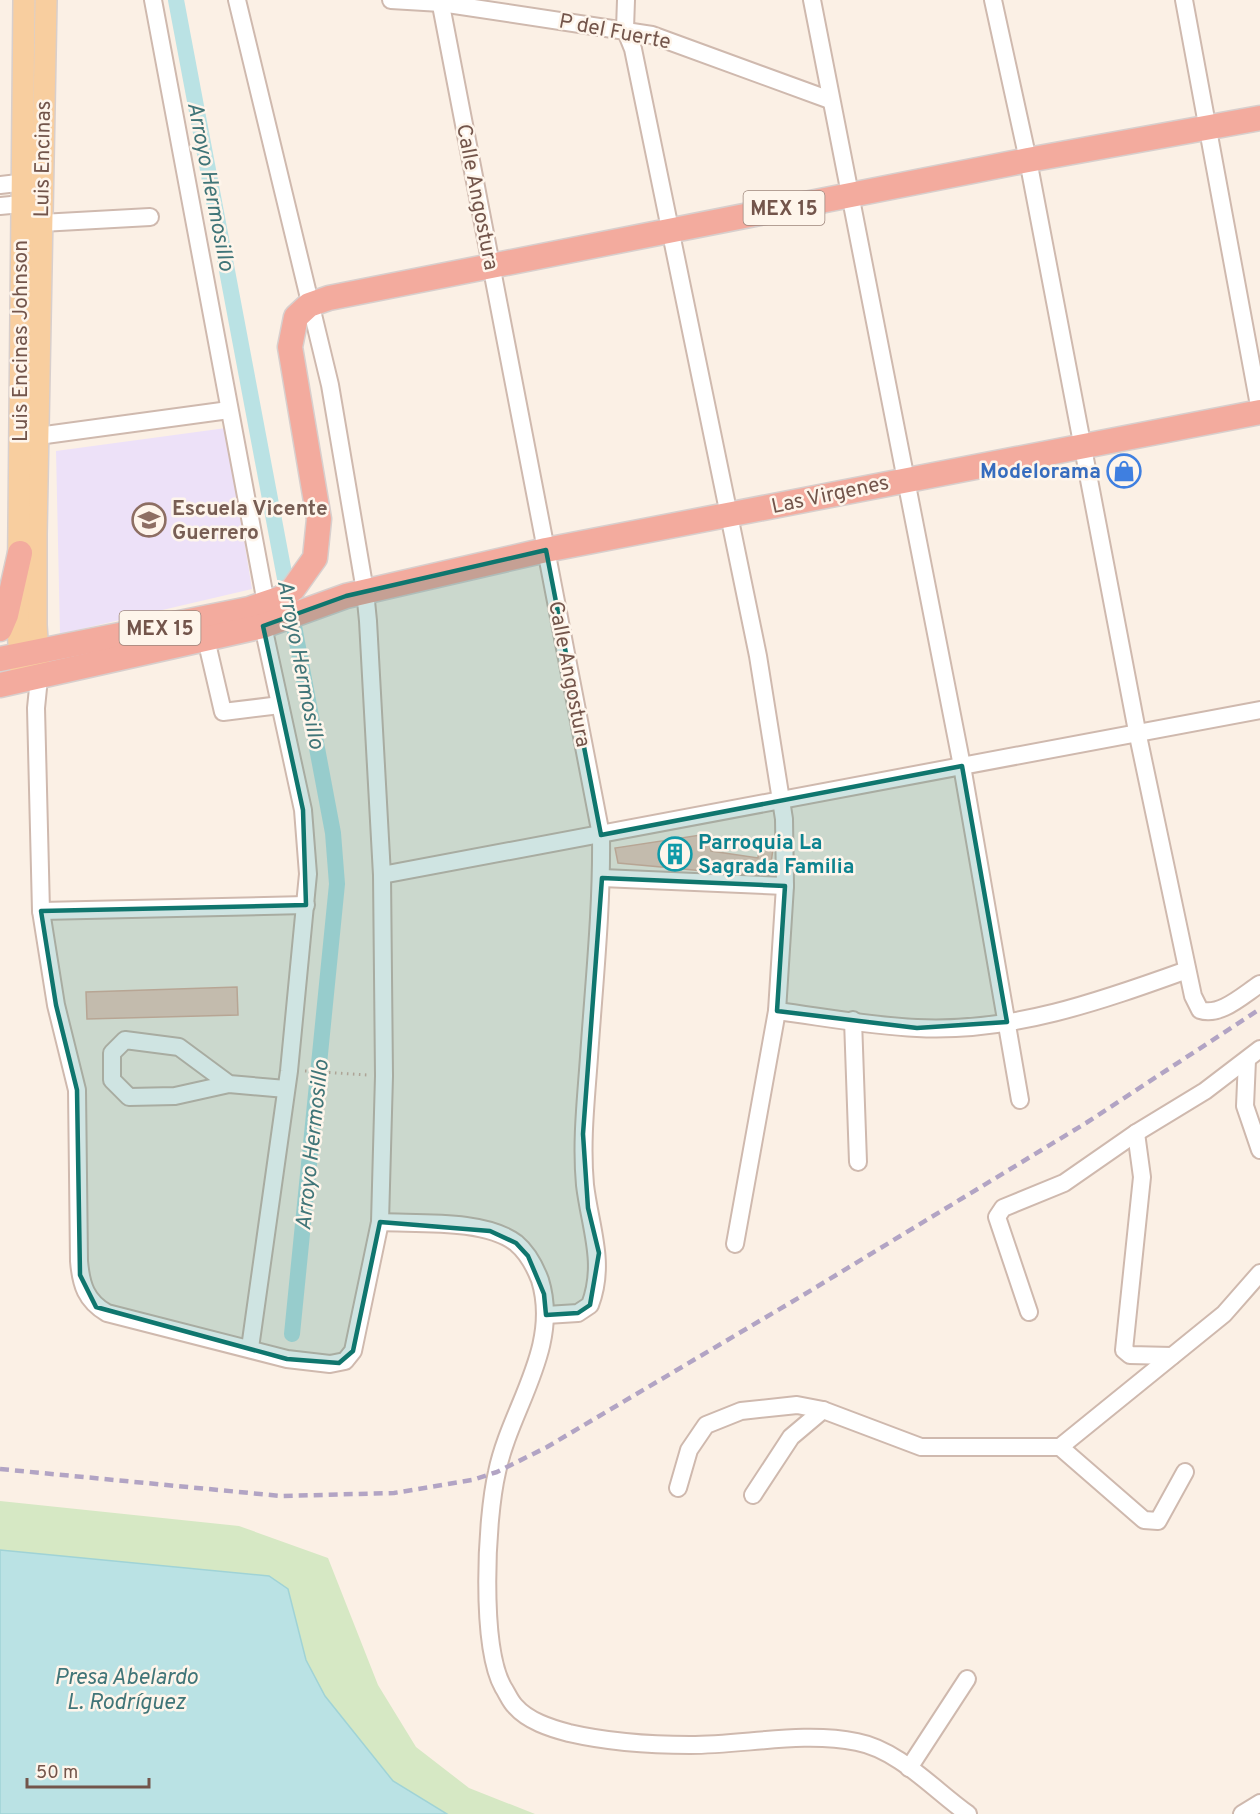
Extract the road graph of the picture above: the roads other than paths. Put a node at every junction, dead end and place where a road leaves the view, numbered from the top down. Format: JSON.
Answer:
{"nodes":[{"id":1,"x":24,"y":0,"type":"edge"},
{"id":2,"x":46,"y":0,"type":"edge"},
{"id":3,"x":153,"y":0,"type":"edge"},
{"id":4,"x":237,"y":0,"type":"edge"},
{"id":5,"x":391,"y":0,"type":"edge"},
{"id":6,"x":626,"y":0,"type":"edge"},
{"id":7,"x":812,"y":0,"type":"edge"},
{"id":8,"x":993,"y":0,"type":"edge"},
{"id":9,"x":1184,"y":0,"type":"edge"},
{"id":10,"x":440,"y":2,"type":"edge"},
{"id":11,"x":625,"y":29,"type":"junction"},
{"id":12,"x":830,"y":100,"type":"junction"},
{"id":13,"x":1260,"y":118,"type":"edge"},
{"id":14,"x":1208,"y":128,"type":"junction"},
{"id":15,"x":1028,"y":160,"type":"junction"},
{"id":16,"x":32,"y":181,"type":"junction"},
{"id":17,"x":0,"y":185,"type":"edge"},
{"id":18,"x":852,"y":195,"type":"junction"},
{"id":19,"x":0,"y":207,"type":"edge"},
{"id":20,"x":34,"y":210,"type":"junction"},
{"id":21,"x":150,"y":218,"type":"dead end"},
{"id":22,"x":671,"y":230,"type":"junction"},
{"id":23,"x":491,"y":265,"type":"junction"},
{"id":24,"x":309,"y":305,"type":"junction"},
{"id":25,"x":230,"y":410,"type":"junction"},
{"id":26,"x":1260,"y":411,"type":"edge"},
{"id":27,"x":38,"y":436,"type":"junction"},
{"id":28,"x":1084,"y":445,"type":"junction"},
{"id":29,"x":905,"y":479,"type":"junction"},
{"id":30,"x":729,"y":515,"type":"junction"},
{"id":31,"x":546,"y":550,"type":"junction"},
{"id":32,"x":20,"y":553,"type":"junction"},
{"id":33,"x":365,"y":591,"type":"junction"},
{"id":34,"x":280,"y":606,"type":"junction"},
{"id":35,"x":0,"y":629,"type":"edge"},
{"id":36,"x":206,"y":639,"type":"junction"},
{"id":37,"x":19,"y":656,"type":"edge"},
{"id":38,"x":20,"y":682,"type":"edge"},
{"id":39,"x":280,"y":705,"type":"junction"},
{"id":40,"x":1260,"y":710,"type":"edge"},
{"id":41,"x":1137,"y":731,"type":"junction"},
{"id":42,"x":962,"y":766,"type":"junction"},
{"id":43,"x":782,"y":798,"type":"junction"},
{"id":44,"x":601,"y":835,"type":"junction"},
{"id":45,"x":382,"y":875,"type":"junction"},
{"id":46,"x":602,"y":878,"type":"junction"},
{"id":47,"x":785,"y":886,"type":"junction"},
{"id":48,"x":306,"y":905,"type":"junction"},
{"id":49,"x":41,"y":911,"type":"junction"},
{"id":50,"x":1187,"y":970,"type":"junction"},
{"id":51,"x":1260,"y":984,"type":"edge"},
{"id":52,"x":777,"y":1011,"type":"junction"},
{"id":53,"x":853,"y":1020,"type":"junction"},
{"id":54,"x":1007,"y":1022,"type":"junction"},
{"id":55,"x":1253,"y":1054,"type":"edge"},
{"id":56,"x":229,"y":1084,"type":"junction"},
{"id":57,"x":286,"y":1089,"type":"junction"},
{"id":58,"x":1020,"y":1100,"type":"dead end"},
{"id":59,"x":1136,"y":1133,"type":"junction"},
{"id":60,"x":1260,"y":1150,"type":"edge"},
{"id":61,"x":858,"y":1162,"type":"dead end"},
{"id":62,"x":380,"y":1222,"type":"junction"},
{"id":63,"x":735,"y":1244,"type":"dead end"},
{"id":64,"x":1260,"y":1273,"type":"edge"},
{"id":65,"x":1029,"y":1312,"type":"dead end"},
{"id":66,"x":546,"y":1315,"type":"junction"},
{"id":67,"x":250,"y":1348,"type":"junction"},
{"id":68,"x":1172,"y":1356,"type":"junction"},
{"id":69,"x":823,"y":1410,"type":"junction"},
{"id":70,"x":1060,"y":1447,"type":"junction"},
{"id":71,"x":1185,"y":1472,"type":"dead end"},
{"id":72,"x":678,"y":1488,"type":"dead end"},
{"id":73,"x":753,"y":1495,"type":"dead end"},
{"id":74,"x":967,"y":1679,"type":"dead end"},
{"id":75,"x":909,"y":1768,"type":"junction"},
{"id":76,"x":1260,"y":1803,"type":"edge"},
{"id":77,"x":968,"y":1814,"type":"edge"},
{"id":78,"x":1242,"y":1814,"type":"edge"}],
"edges":[{"from":1,"to":16,"type":"main road","name":"Luis Encinas Johnson"},
{"from":2,"to":16,"type":"main road","name":"Luis Encinas"},
{"from":3,"to":25,"type":"street"},
{"from":4,"to":24,"type":"street"},
{"from":5,"to":10,"type":"street","name":"P del Fuerte"},
{"from":6,"to":11,"type":"street"},
{"from":7,"to":12,"type":"street"},
{"from":8,"to":15,"type":"street"},
{"from":9,"to":14,"type":"street"},
{"from":10,"to":11,"type":"street","name":"P del Fuerte"},
{"from":10,"to":23,"type":"street","name":"Calle Angostura"},
{"from":11,"to":12,"type":"street","name":"P del Fuerte"},
{"from":11,"to":22,"type":"street"},
{"from":12,"to":18,"type":"street"},
{"from":13,"to":14,"type":"highway","number":"MEX 15"},
{"from":14,"to":15,"type":"highway","number":"MEX 15"},
{"from":14,"to":26,"type":"street"},
{"from":15,"to":18,"type":"highway","number":"MEX 15"},
{"from":15,"to":28,"type":"street"},
{"from":16,"to":17,"type":"street"},
{"from":16,"to":20,"type":"main road","name":"Luis Encinas Johnson"},
{"from":18,"to":22,"type":"highway","number":"MEX 15"},
{"from":18,"to":29,"type":"street"},
{"from":19,"to":20,"type":"street"},
{"from":20,"to":21,"type":"street"},
{"from":20,"to":27,"type":"main road","name":"Luis Encinas"},
{"from":20,"to":32,"type":"main road","name":"Luis Encinas Johnson"},
{"from":22,"to":23,"type":"highway","number":"MEX 15"},
{"from":22,"to":30,"type":"street"},
{"from":23,"to":24,"type":"highway","number":"MEX 15"},
{"from":23,"to":31,"type":"street","name":"Calle Angostura"},
{"from":24,"to":33,"type":"street"},
{"from":24,"to":34,"type":"highway"},
{"from":25,"to":27,"type":"street"},
{"from":25,"to":34,"type":"street"},
{"from":26,"to":28,"type":"highway","name":"Las Virgenes","number":"MEX 15"},
{"from":27,"to":37,"type":"main road","name":"Luis Encinas"},
{"from":28,"to":29,"type":"highway","name":"Las Virgenes","number":"MEX 15"},
{"from":28,"to":41,"type":"street"},
{"from":29,"to":30,"type":"highway","name":"Las Virgenes","number":"MEX 15"},
{"from":29,"to":42,"type":"street"},
{"from":30,"to":31,"type":"highway","name":"Las Virgenes","number":"MEX 15"},
{"from":30,"to":43,"type":"street"},
{"from":31,"to":33,"type":"highway","name":"Las Virgenes","number":"MEX 15"},
{"from":31,"to":44,"type":"street","name":"Calle Angostura"},
{"from":32,"to":35,"type":"highway"},
{"from":32,"to":37,"type":"main road","name":"Luis Encinas Johnson"},
{"from":33,"to":34,"type":"highway","number":"MEX 15"},
{"from":33,"to":45,"type":"street"},
{"from":34,"to":36,"type":"highway","number":"MEX 15"},
{"from":34,"to":37,"type":"highway","number":"MEX 15"},
{"from":34,"to":39,"type":"street"},
{"from":36,"to":38,"type":"highway","number":"MEX 15"},
{"from":36,"to":39,"type":"street"},
{"from":37,"to":38,"type":"main road","name":"Luis Encinas"},
{"from":38,"to":49,"type":"street"},
{"from":39,"to":48,"type":"street"},
{"from":40,"to":41,"type":"street"},
{"from":41,"to":42,"type":"street"},
{"from":41,"to":50,"type":"street"},
{"from":42,"to":43,"type":"street"},
{"from":42,"to":54,"type":"street"},
{"from":43,"to":44,"type":"street"},
{"from":43,"to":47,"type":"street"},
{"from":44,"to":45,"type":"street"},
{"from":44,"to":46,"type":"street","name":"Calle Angostura"},
{"from":45,"to":62,"type":"street"},
{"from":46,"to":47,"type":"street"},
{"from":46,"to":66,"type":"street","name":"Calle Angostura"},
{"from":47,"to":52,"type":"street"},
{"from":48,"to":49,"type":"street"},
{"from":48,"to":57,"type":"street"},
{"from":49,"to":67,"type":"street"},
{"from":50,"to":51,"type":"street"},
{"from":50,"to":54,"type":"street"},
{"from":52,"to":53,"type":"street"},
{"from":52,"to":63,"type":"street"},
{"from":53,"to":54,"type":"street"},
{"from":53,"to":61,"type":"street"},
{"from":54,"to":58,"type":"street"},
{"from":55,"to":59,"type":"street"},
{"from":55,"to":60,"type":"street"},
{"from":56,"to":56,"type":"street"},
{"from":56,"to":57,"type":"street"},
{"from":57,"to":67,"type":"street"},
{"from":59,"to":65,"type":"street"},
{"from":59,"to":68,"type":"street"},
{"from":62,"to":66,"type":"street"},
{"from":62,"to":67,"type":"street"},
{"from":64,"to":68,"type":"street"},
{"from":66,"to":75,"type":"street"},
{"from":68,"to":70,"type":"street"},
{"from":69,"to":70,"type":"street"},
{"from":69,"to":72,"type":"street"},
{"from":69,"to":73,"type":"street"},
{"from":70,"to":71,"type":"street"},
{"from":74,"to":75,"type":"street"},
{"from":75,"to":77,"type":"street"},
{"from":76,"to":78,"type":"street"}]}
